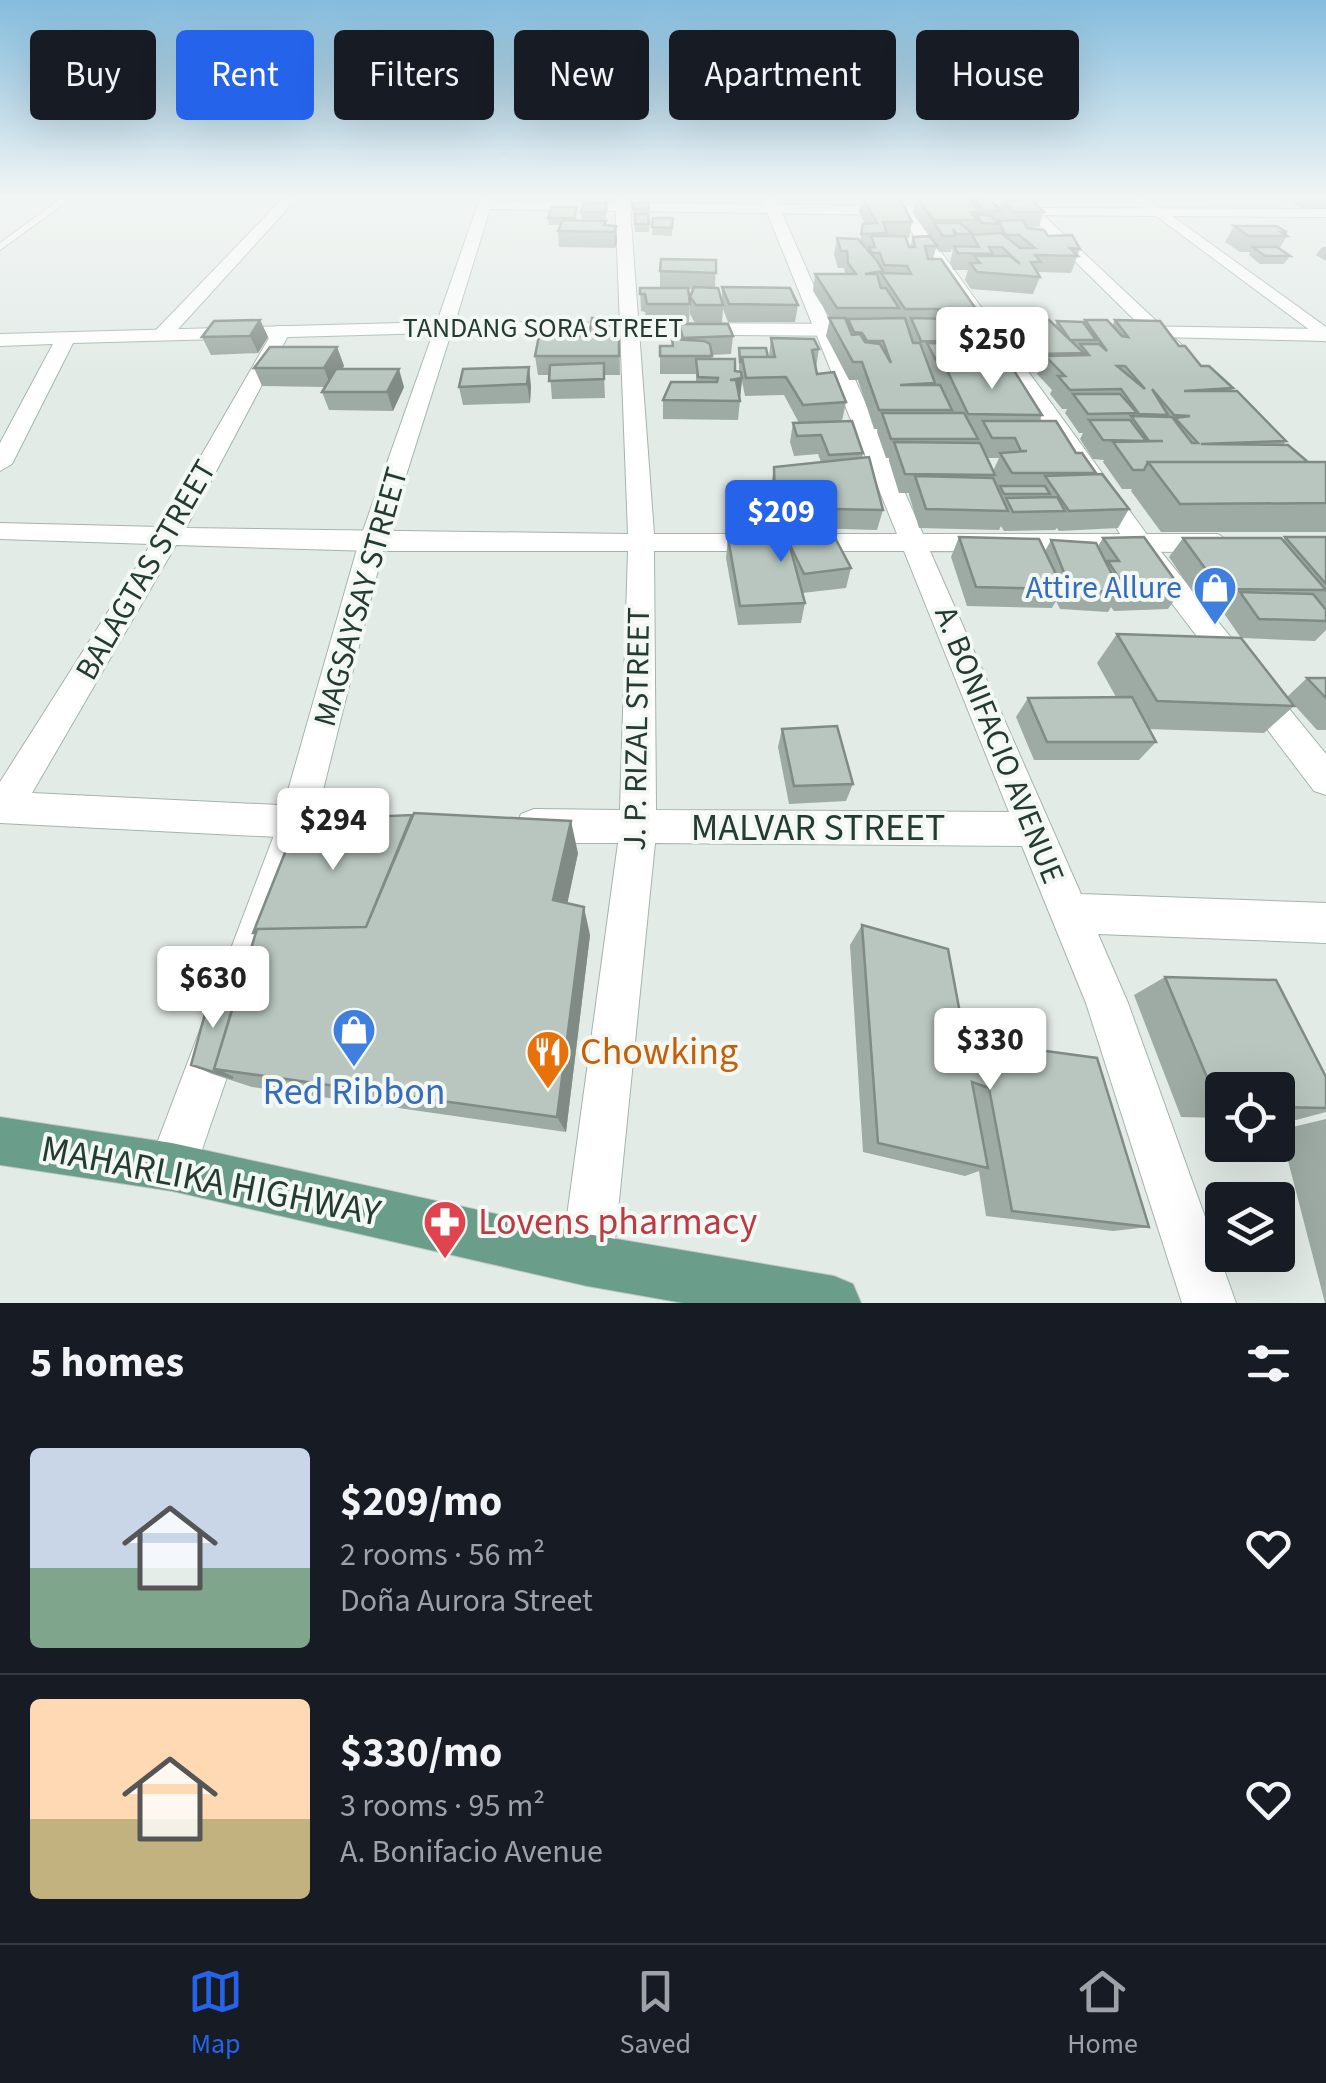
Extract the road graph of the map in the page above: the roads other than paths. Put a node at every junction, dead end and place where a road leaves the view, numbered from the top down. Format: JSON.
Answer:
{"nodes":[{"id":1,"x":237,"y":256,"type":"edge"},
{"id":2,"x":468,"y":256,"type":"edge"},
{"id":3,"x":625,"y":256,"type":"edge"},
{"id":4,"x":791,"y":256,"type":"edge"},
{"id":5,"x":936,"y":256,"type":"edge"},
{"id":6,"x":1077,"y":256,"type":"edge"},
{"id":7,"x":1215,"y":256,"type":"edge"},
{"id":8,"x":444,"y":327,"type":"junction"},
{"id":9,"x":629,"y":327,"type":"junction"},
{"id":10,"x":282,"y":330,"type":"junction"},
{"id":11,"x":822,"y":330,"type":"junction"},
{"id":12,"x":896,"y":330,"type":"edge"},
{"id":13,"x":1102,"y":332,"type":"edge"},
{"id":14,"x":1158,"y":332,"type":"junction"},
{"id":15,"x":162,"y":334,"type":"junction"},
{"id":16,"x":1326,"y":336,"type":"edge"},
{"id":17,"x":66,"y":338,"type":"junction"},
{"id":18,"x":0,"y":340,"type":"edge"},
{"id":19,"x":1186,"y":360,"type":"edge"},
{"id":20,"x":0,"y":464,"type":"edge"},
{"id":21,"x":0,"y":531,"type":"edge"},
{"id":22,"x":169,"y":535,"type":"junction"},
{"id":23,"x":641,"y":540,"type":"junction"},
{"id":24,"x":372,"y":542,"type":"junction"},
{"id":25,"x":916,"y":542,"type":"junction"},
{"id":26,"x":1139,"y":542,"type":"junction"},
{"id":27,"x":1251,"y":543,"type":"edge"},
{"id":28,"x":1326,"y":780,"type":"edge"},
{"id":29,"x":2,"y":807,"type":"edge"},
{"id":30,"x":297,"y":822,"type":"junction"},
{"id":31,"x":354,"y":823,"type":"edge"},
{"id":32,"x":506,"y":826,"type":"edge"},
{"id":33,"x":638,"y":828,"type":"junction"},
{"id":34,"x":1036,"y":829,"type":"junction"},
{"id":35,"x":1067,"y":913,"type":"junction"},
{"id":36,"x":1326,"y":923,"type":"edge"},
{"id":37,"x":0,"y":1141,"type":"edge"},
{"id":38,"x":172,"y":1166,"type":"junction"},
{"id":39,"x":587,"y":1260,"type":"junction"},
{"id":40,"x":834,"y":1303,"type":"edge"},
{"id":41,"x":1209,"y":1303,"type":"edge"}],
"edges":[{"from":1,"to":15,"type":"street"},
{"from":2,"to":8,"type":"street","name":"MAGSAYSAY STREET"},
{"from":3,"to":9,"type":"street","name":"J. P. RIZAL STREET"},
{"from":4,"to":11,"type":"street","name":"A. BONIFACIO AVENUE"},
{"from":5,"to":26,"type":"street"},
{"from":6,"to":14,"type":"street"},
{"from":7,"to":16,"type":"street"},
{"from":8,"to":9,"type":"street","name":"TANDANG SORA STREET"},
{"from":8,"to":10,"type":"street","name":"TANDANG SORA STREET"},
{"from":8,"to":24,"type":"street","name":"MAGSAYSAY STREET"},
{"from":9,"to":11,"type":"street","name":"TANDANG SORA STREET"},
{"from":9,"to":23,"type":"street","name":"J. P. RIZAL STREET"},
{"from":10,"to":15,"type":"street","name":"TANDANG SORA STREET"},
{"from":10,"to":22,"type":"street","name":"BALAGTAS STREET"},
{"from":11,"to":12,"type":"street","name":"TANDANG SORA STREET"},
{"from":11,"to":25,"type":"street","name":"A. BONIFACIO AVENUE"},
{"from":13,"to":14,"type":"street"},
{"from":14,"to":16,"type":"street"},
{"from":14,"to":19,"type":"street"},
{"from":15,"to":17,"type":"street","name":"TANDANG SORA STREET"},
{"from":17,"to":18,"type":"street","name":"TANDANG SORA STREET"},
{"from":17,"to":20,"type":"street"},
{"from":21,"to":22,"type":"street"},
{"from":22,"to":24,"type":"street"},
{"from":22,"to":29,"type":"street","name":"BALAGTAS STREET"},
{"from":23,"to":24,"type":"street"},
{"from":23,"to":25,"type":"street"},
{"from":23,"to":33,"type":"street","name":"J. P. RIZAL STREET"},
{"from":24,"to":30,"type":"street","name":"MAGSAYSAY STREET"},
{"from":25,"to":26,"type":"street"},
{"from":25,"to":34,"type":"street","name":"A. BONIFACIO AVENUE"},
{"from":26,"to":27,"type":"street"},
{"from":26,"to":28,"type":"street"},
{"from":29,"to":30,"type":"street"},
{"from":30,"to":31,"type":"street"},
{"from":30,"to":38,"type":"street","name":"MAGSAYSAY STREET"},
{"from":32,"to":33,"type":"street","name":"MALVAR STREET"},
{"from":33,"to":34,"type":"street","name":"MALVAR STREET"},
{"from":33,"to":39,"type":"street","name":"J. P. RIZAL STREET"},
{"from":34,"to":35,"type":"street","name":"A. BONIFACIO AVENUE"},
{"from":35,"to":36,"type":"street"},
{"from":35,"to":41,"type":"street","name":"A. BONIFACIO AVENUE"},
{"from":37,"to":38,"type":"main road","name":"MAHARLIKA HIGHWAY"},
{"from":38,"to":39,"type":"main road","name":"MAHARLIKA HIGHWAY"},
{"from":39,"to":40,"type":"main road","name":"MAHARLIKA HIGHWAY"}]}
